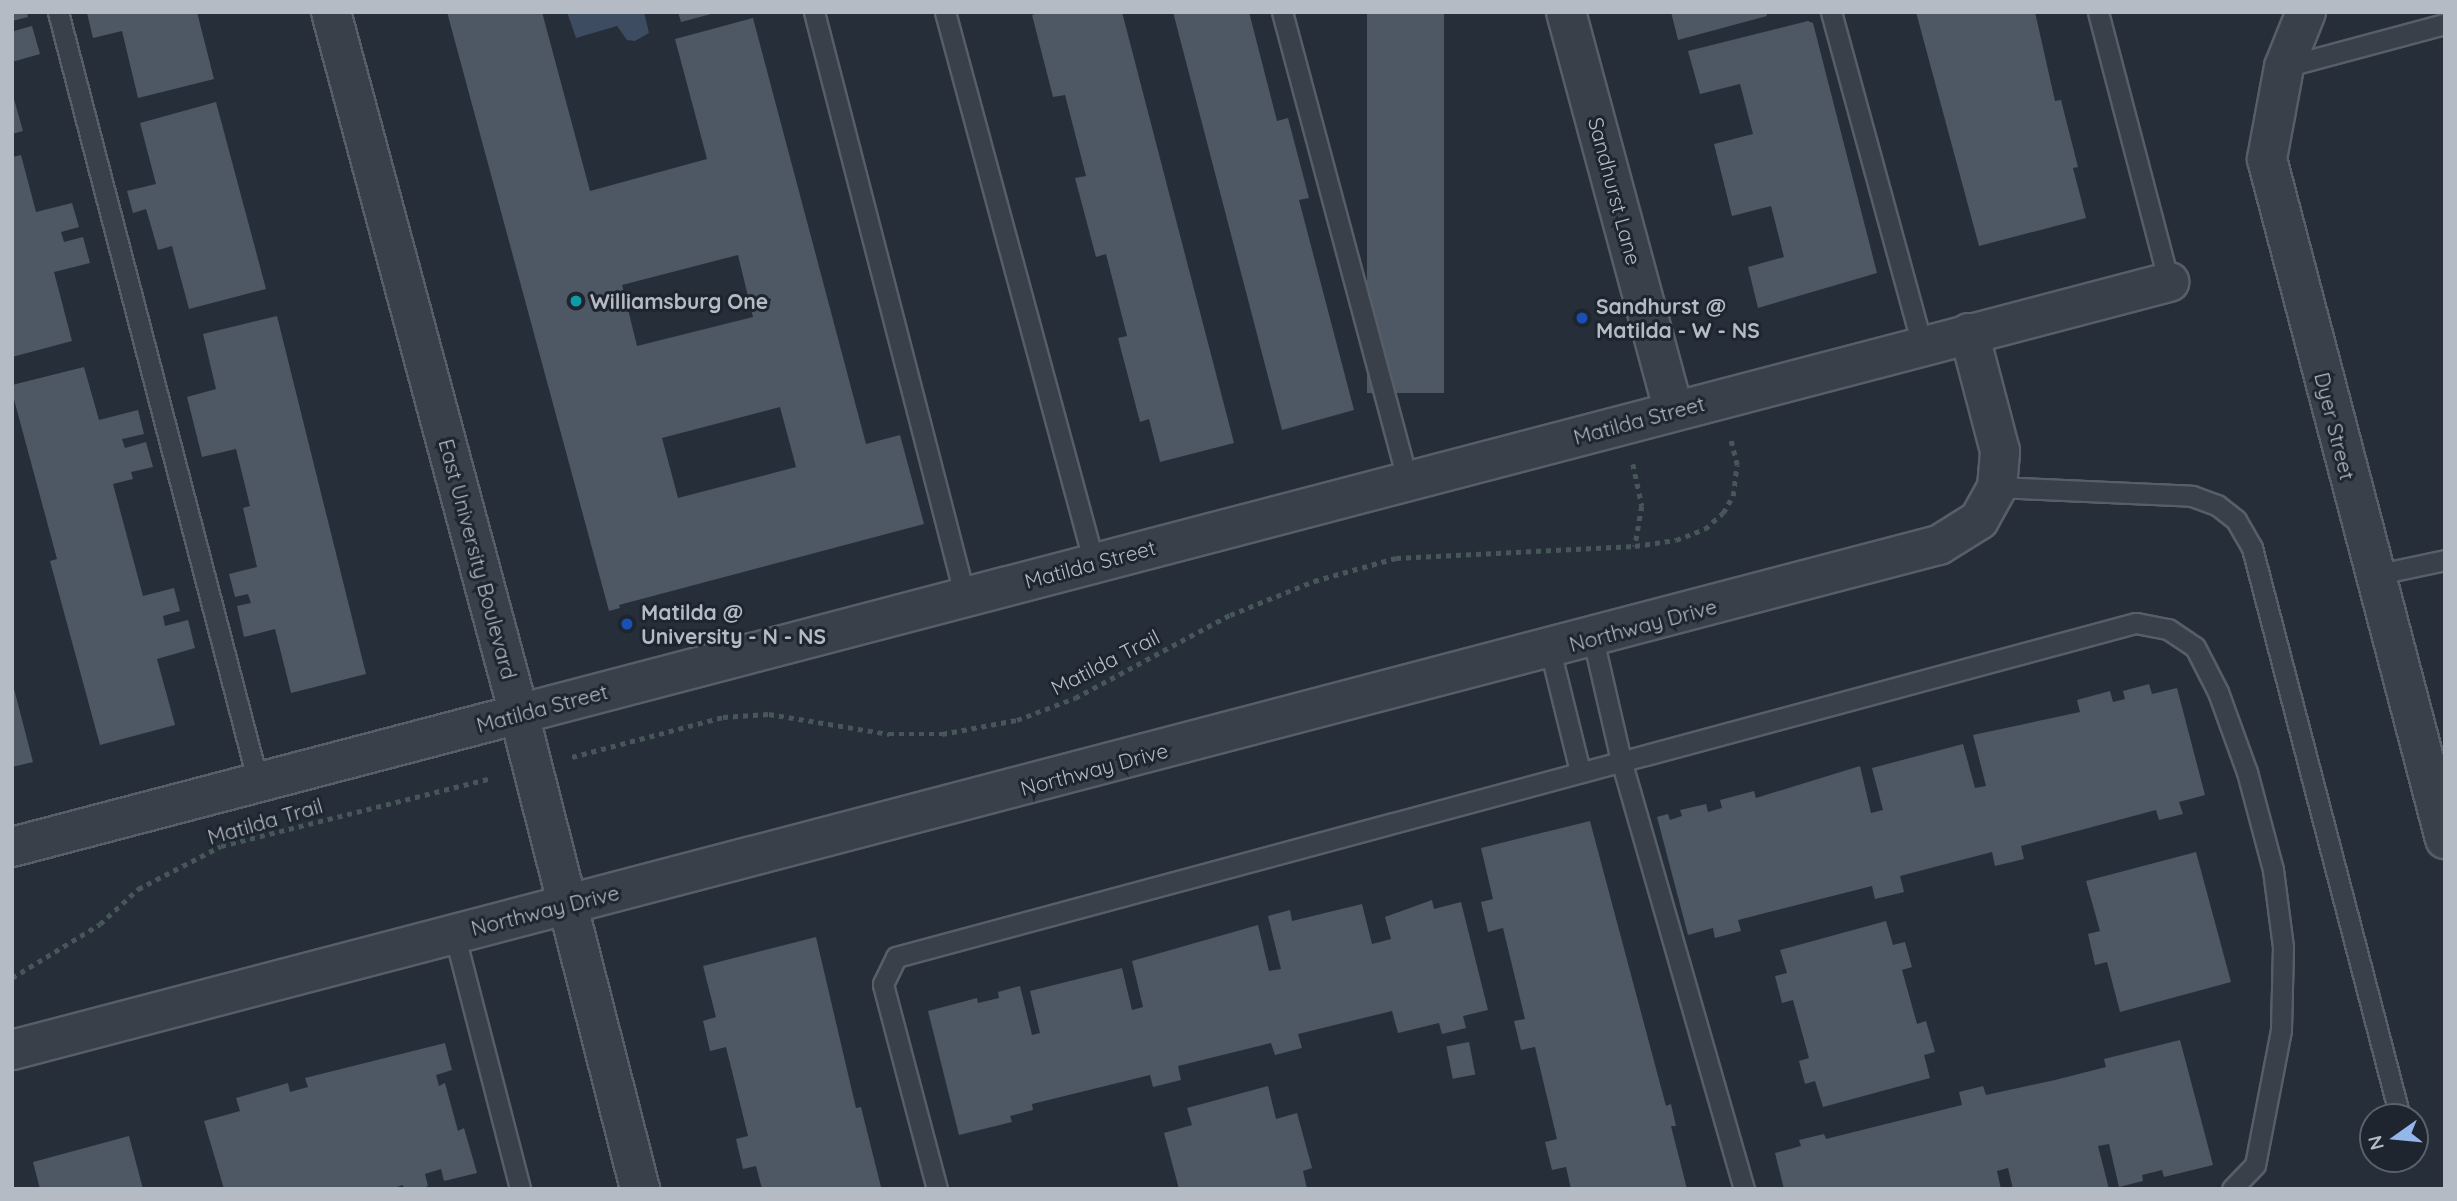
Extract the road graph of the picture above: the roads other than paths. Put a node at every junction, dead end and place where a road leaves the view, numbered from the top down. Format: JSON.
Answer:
{"nodes":[{"id":1,"x":58,"y":12,"type":"edge"},
{"id":2,"x":331,"y":12,"type":"edge"},
{"id":3,"x":814,"y":12,"type":"edge"},
{"id":4,"x":945,"y":12,"type":"edge"},
{"id":5,"x":1282,"y":12,"type":"edge"},
{"id":6,"x":1566,"y":12,"type":"edge"},
{"id":7,"x":1832,"y":12,"type":"edge"},
{"id":8,"x":2098,"y":12,"type":"edge"},
{"id":9,"x":2306,"y":12,"type":"edge"},
{"id":10,"x":2445,"y":24,"type":"edge"},
{"id":11,"x":2284,"y":67,"type":"junction"},
{"id":12,"x":2169,"y":282,"type":"joint"},
{"id":13,"x":1969,"y":332,"type":"junction"},
{"id":14,"x":1922,"y":344,"type":"junction"},
{"id":15,"x":1674,"y":411,"type":"junction"},
{"id":16,"x":1407,"y":479,"type":"junction"},
{"id":17,"x":1997,"y":486,"type":"junction"},
{"id":18,"x":2445,"y":560,"type":"edge"},
{"id":19,"x":1094,"y":562,"type":"junction"},
{"id":20,"x":2374,"y":575,"type":"junction"},
{"id":21,"x":965,"y":597,"type":"junction"},
{"id":22,"x":1593,"y":639,"type":"junction"},
{"id":23,"x":1550,"y":650,"type":"junction"},
{"id":24,"x":519,"y":714,"type":"junction"},
{"id":25,"x":1621,"y":760,"type":"junction"},
{"id":26,"x":1580,"y":771,"type":"junction"},
{"id":27,"x":258,"y":782,"type":"junction"},
{"id":28,"x":2445,"y":839,"type":"edge"},
{"id":29,"x":12,"y":847,"type":"edge"},
{"id":30,"x":568,"y":904,"type":"junction"},
{"id":31,"x":454,"y":933,"type":"junction"},
{"id":32,"x":12,"y":1050,"type":"edge"},
{"id":33,"x":2396,"y":1103,"type":"edge"},
{"id":34,"x":520,"y":1189,"type":"edge"},
{"id":35,"x":640,"y":1189,"type":"edge"},
{"id":36,"x":937,"y":1189,"type":"edge"},
{"id":37,"x":1744,"y":1189,"type":"edge"},
{"id":38,"x":2232,"y":1189,"type":"edge"}],
"edges":[{"from":1,"to":27,"type":"lane"},
{"from":2,"to":24,"type":"street","name":"East University Boulevard"},
{"from":3,"to":21,"type":"lane"},
{"from":4,"to":19,"type":"lane"},
{"from":5,"to":16,"type":"lane"},
{"from":6,"to":15,"type":"street","name":"Sandhurst Lane"},
{"from":7,"to":14,"type":"lane"},
{"from":8,"to":12,"type":"lane"},
{"from":9,"to":11,"type":"street","name":"Dyer Street"},
{"from":10,"to":11,"type":"lane"},
{"from":11,"to":20,"type":"street","name":"Dyer Street"},
{"from":12,"to":13,"type":"street","name":"Matilda Street"},
{"from":13,"to":14,"type":"street","name":"Matilda Street"},
{"from":13,"to":17,"type":"street","name":"Northway Drive"},
{"from":14,"to":15,"type":"street","name":"Matilda Street"},
{"from":15,"to":16,"type":"street","name":"Matilda Street"},
{"from":16,"to":19,"type":"street","name":"Matilda Street"},
{"from":17,"to":22,"type":"street","name":"Northway Drive"},
{"from":17,"to":33,"type":"lane"},
{"from":18,"to":20,"type":"lane"},
{"from":19,"to":21,"type":"street","name":"Matilda Street"},
{"from":20,"to":28,"type":"street","name":"Dyer Street"},
{"from":21,"to":24,"type":"street","name":"Matilda Street"},
{"from":22,"to":23,"type":"street","name":"Northway Drive"},
{"from":22,"to":25,"type":"lane"},
{"from":23,"to":26,"type":"lane"},
{"from":23,"to":30,"type":"street","name":"Northway Drive"},
{"from":24,"to":27,"type":"street","name":"Matilda Street"},
{"from":24,"to":30,"type":"street","name":"East University Boulevard"},
{"from":25,"to":26,"type":"lane"},
{"from":25,"to":37,"type":"lane"},
{"from":25,"to":38,"type":"lane"},
{"from":26,"to":36,"type":"lane"},
{"from":27,"to":29,"type":"street","name":"Matilda Street"},
{"from":30,"to":31,"type":"street","name":"Northway Drive"},
{"from":30,"to":35,"type":"street","name":"East University Boulevard"},
{"from":31,"to":32,"type":"street","name":"Northway Drive"},
{"from":31,"to":34,"type":"lane"}]}
